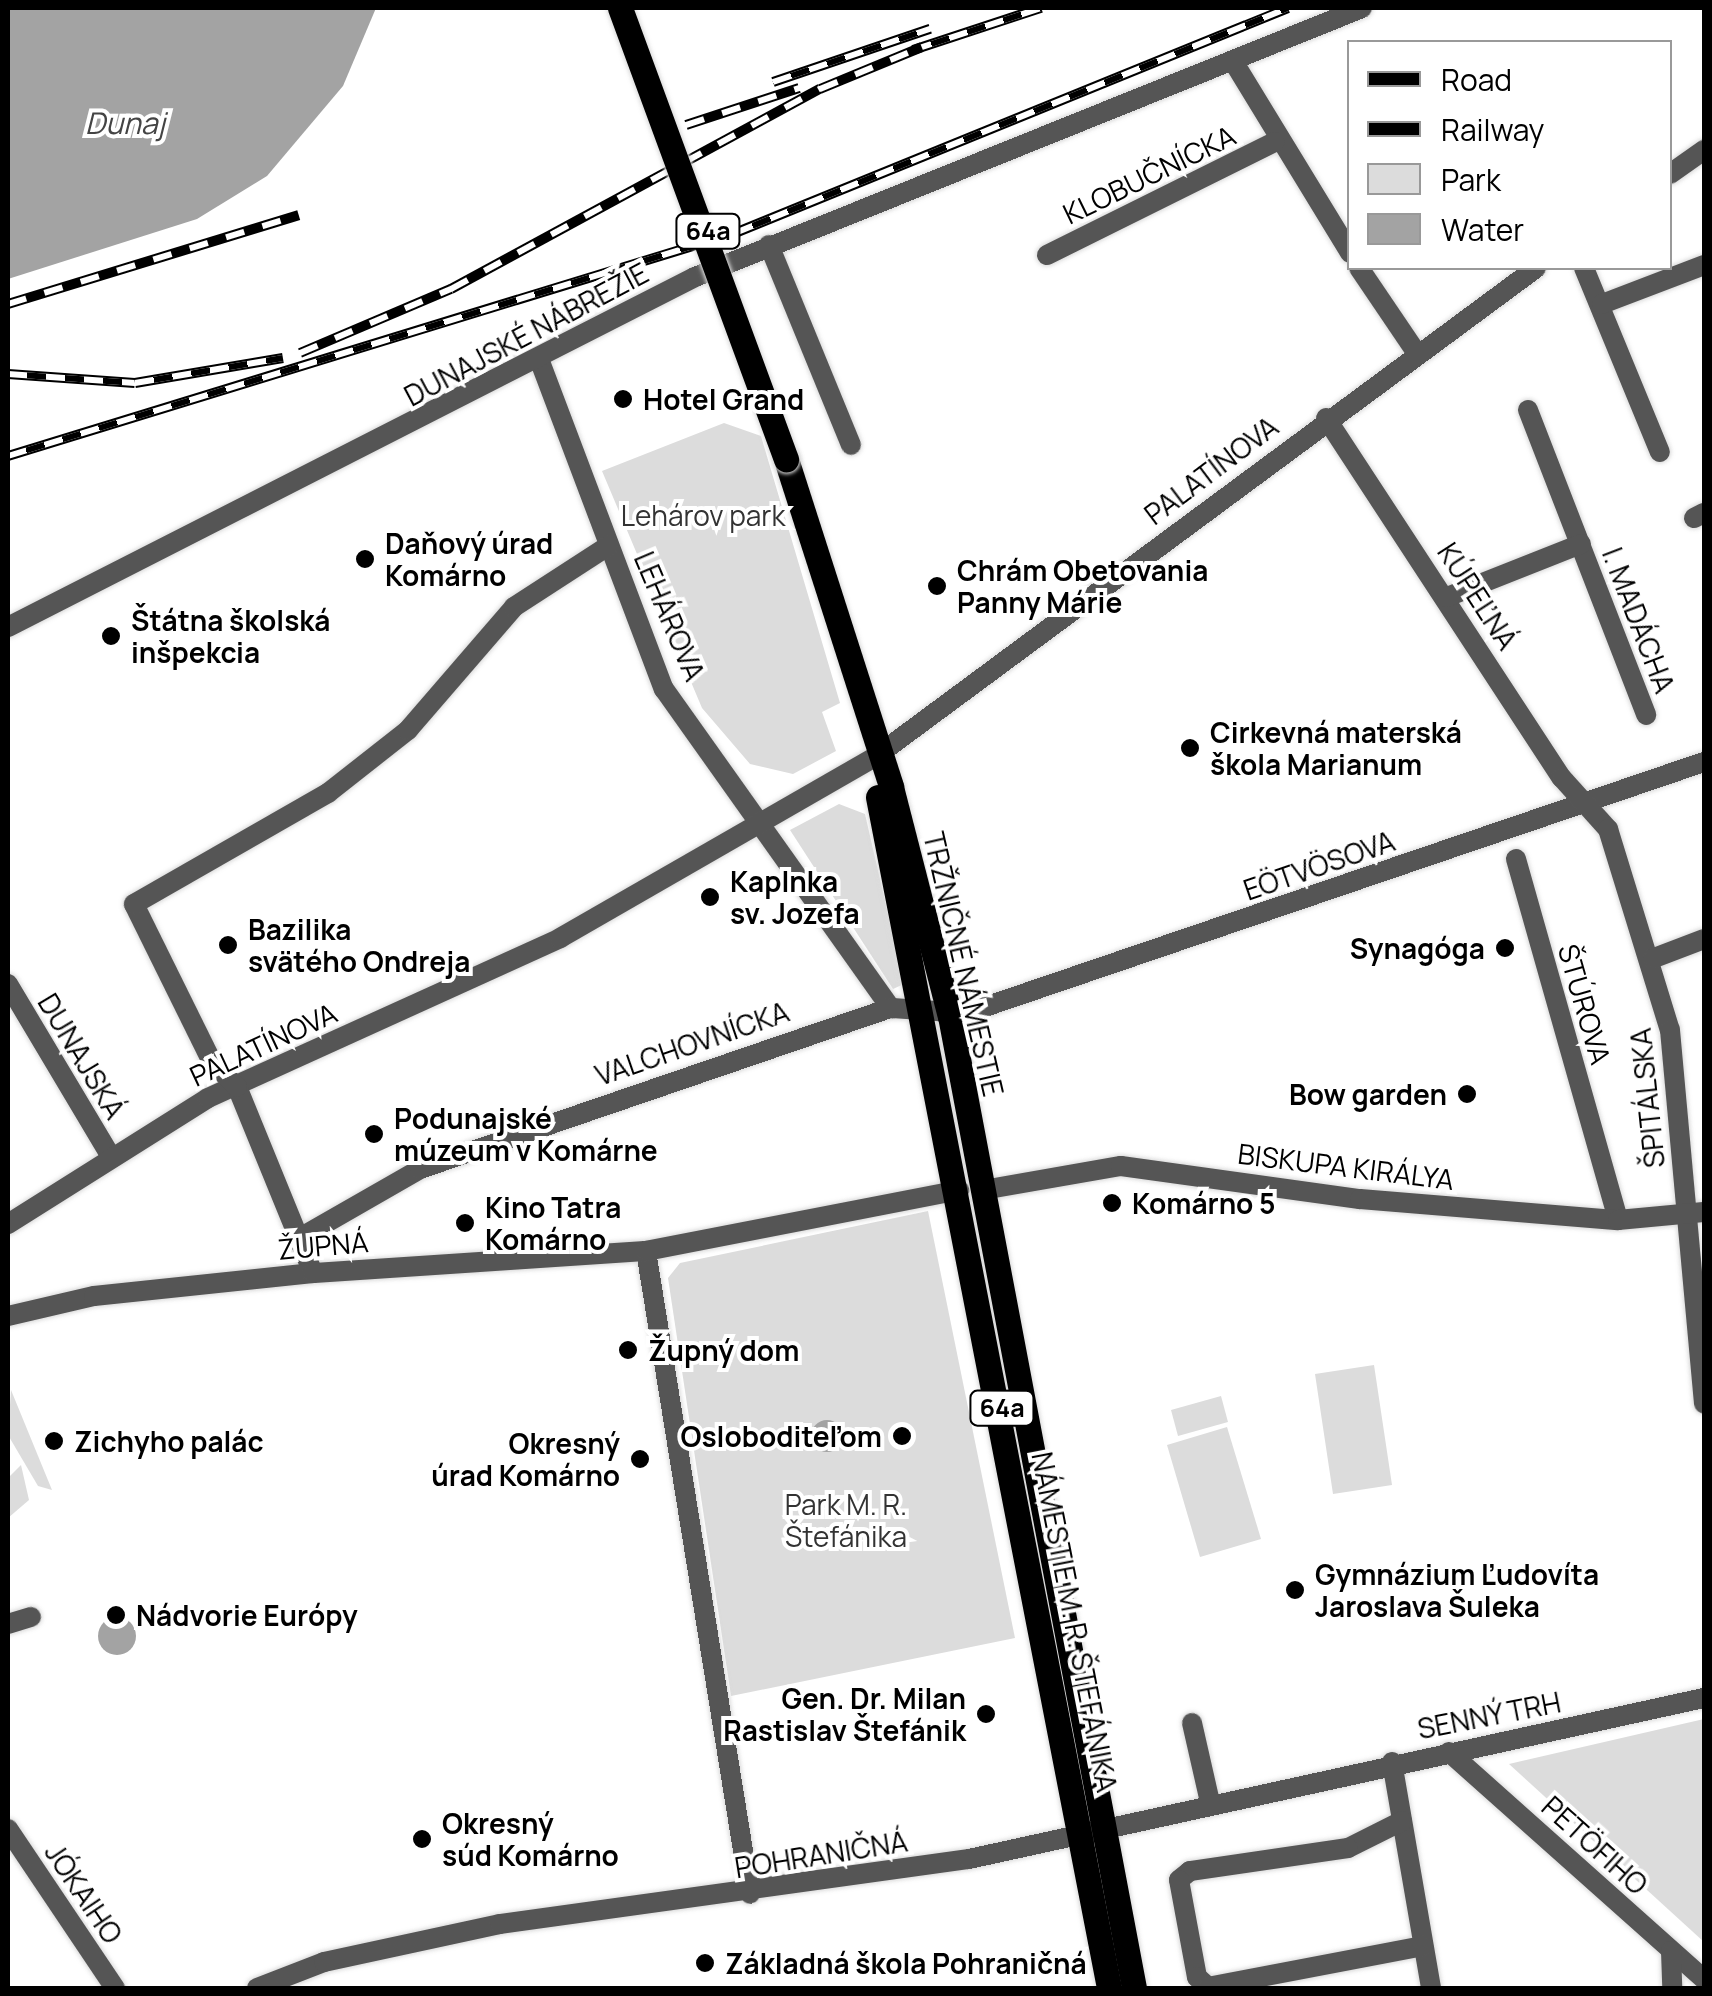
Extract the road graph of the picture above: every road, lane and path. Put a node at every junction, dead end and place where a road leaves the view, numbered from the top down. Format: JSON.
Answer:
{"nodes":[{"id":1,"x":620,"y":8,"type":"edge"},
{"id":2,"x":1362,"y":8,"type":"edge"},
{"id":3,"x":1233,"y":60,"type":"junction"},
{"id":4,"x":1275,"y":142,"type":"junction"},
{"id":5,"x":1704,"y":150,"type":"edge"},
{"id":6,"x":1672,"y":173,"type":"edge"},
{"id":7,"x":769,"y":246,"type":"junction"},
{"id":8,"x":1347,"y":249,"type":"edge"},
{"id":9,"x":1048,"y":255,"type":"dead end"},
{"id":10,"x":1704,"y":265,"type":"edge"},
{"id":11,"x":1360,"y":270,"type":"edge"},
{"id":12,"x":1533,"y":270,"type":"edge"},
{"id":13,"x":1585,"y":270,"type":"edge"},
{"id":14,"x":1602,"y":304,"type":"junction"},
{"id":15,"x":1418,"y":355,"type":"junction"},
{"id":16,"x":539,"y":359,"type":"junction"},
{"id":17,"x":1528,"y":410,"type":"dead end"},
{"id":18,"x":1326,"y":418,"type":"junction"},
{"id":19,"x":852,"y":446,"type":"dead end"},
{"id":20,"x":1660,"y":452,"type":"dead end"},
{"id":21,"x":1582,"y":544,"type":"junction"},
{"id":22,"x":608,"y":546,"type":"junction"},
{"id":23,"x":1447,"y":596,"type":"junction"},
{"id":24,"x":8,"y":628,"type":"edge"},
{"id":25,"x":1646,"y":715,"type":"dead end"},
{"id":26,"x":875,"y":757,"type":"junction"},
{"id":27,"x":1704,"y":762,"type":"edge"},
{"id":28,"x":1584,"y":804,"type":"junction"},
{"id":29,"x":764,"y":819,"type":"junction"},
{"id":30,"x":1516,"y":859,"type":"dead end"},
{"id":31,"x":1704,"y":939,"type":"edge"},
{"id":32,"x":1654,"y":958,"type":"junction"},
{"id":33,"x":8,"y":984,"type":"edge"},
{"id":34,"x":890,"y":1008,"type":"junction"},
{"id":35,"x":920,"y":1014,"type":"junction"},
{"id":36,"x":950,"y":1016,"type":"junction"},
{"id":37,"x":237,"y":1088,"type":"junction"},
{"id":38,"x":111,"y":1157,"type":"junction"},
{"id":39,"x":971,"y":1190,"type":"junction"},
{"id":40,"x":1696,"y":1214,"type":"edge"},
{"id":41,"x":1618,"y":1220,"type":"junction"},
{"id":42,"x":8,"y":1224,"type":"edge"},
{"id":43,"x":298,"y":1239,"type":"junction"},
{"id":44,"x":646,"y":1250,"type":"junction"},
{"id":45,"x":313,"y":1272,"type":"junction"},
{"id":46,"x":8,"y":1316,"type":"edge"},
{"id":47,"x":1704,"y":1404,"type":"edge"},
{"id":48,"x":32,"y":1617,"type":"dead end"},
{"id":49,"x":8,"y":1624,"type":"edge"},
{"id":50,"x":1704,"y":1698,"type":"edge"},
{"id":51,"x":1192,"y":1723,"type":"dead end"},
{"id":52,"x":1449,"y":1752,"type":"junction"},
{"id":53,"x":1392,"y":1762,"type":"junction"},
{"id":54,"x":1210,"y":1802,"type":"junction"},
{"id":55,"x":1402,"y":1821,"type":"junction"},
{"id":56,"x":1096,"y":1828,"type":"junction"},
{"id":57,"x":8,"y":1829,"type":"edge"},
{"id":58,"x":750,"y":1894,"type":"junction"},
{"id":59,"x":1422,"y":1946,"type":"junction"},
{"id":60,"x":1671,"y":1950,"type":"junction"},
{"id":61,"x":1704,"y":1979,"type":"edge"},
{"id":62,"x":115,"y":1988,"type":"edge"},
{"id":63,"x":257,"y":1988,"type":"edge"},
{"id":64,"x":1109,"y":1988,"type":"edge"},
{"id":65,"x":1134,"y":1988,"type":"edge"},
{"id":66,"x":1431,"y":1988,"type":"edge"},
{"id":67,"x":1672,"y":1988,"type":"edge"}],
"edges":[{"from":1,"to":26,"type":"main road","number":"64a","bridge":true},
{"from":2,"to":3,"type":"street","name":"DUNAJSKÉ NÁBREŽIE"},
{"from":3,"to":4,"type":"street"},
{"from":3,"to":7,"type":"street","name":"DUNAJSKÉ NÁBREŽIE"},
{"from":4,"to":8,"type":"street"},
{"from":4,"to":9,"type":"street","name":"KLOBUČNÍCKA"},
{"from":5,"to":6,"type":"street"},
{"from":7,"to":16,"type":"street","name":"DUNAJSKÉ NÁBREŽIE"},
{"from":7,"to":19,"type":"street"},
{"from":10,"to":14,"type":"street"},
{"from":11,"to":15,"type":"street"},
{"from":12,"to":15,"type":"street","name":"PALATÍNOVA"},
{"from":13,"to":14,"type":"street"},
{"from":14,"to":20,"type":"street"},
{"from":15,"to":18,"type":"street","name":"PALATÍNOVA"},
{"from":16,"to":22,"type":"street","name":"LEHÁROVA"},
{"from":16,"to":24,"type":"street","name":"DUNAJSKÉ NÁBREŽIE"},
{"from":17,"to":21,"type":"street","name":"I. MADÁCHA"},
{"from":18,"to":23,"type":"street","name":"KÚPEĽNÁ"},
{"from":18,"to":26,"type":"street","name":"PALATÍNOVA"},
{"from":21,"to":23,"type":"street","name":"I. MADÁCHA"},
{"from":21,"to":25,"type":"street","name":"I. MADÁCHA"},
{"from":22,"to":29,"type":"street","name":"LEHÁROVA"},
{"from":22,"to":37,"type":"street"},
{"from":23,"to":28,"type":"street","name":"KÚPEĽNÁ"},
{"from":26,"to":29,"type":"street"},
{"from":26,"to":35,"type":"main road","name":"TRŽNIČNÉ NÁMESTIE","number":"64a"},
{"from":26,"to":36,"type":"main road","name":"TRŽNIČNÉ NÁMESTIE","number":"64a"},
{"from":27,"to":28,"type":"street","name":"EÖTVÖSOVA"},
{"from":28,"to":32,"type":"street","name":"ŠPITÁLSKA"},
{"from":28,"to":36,"type":"street","name":"EÖTVÖSOVA"},
{"from":29,"to":34,"type":"street"},
{"from":29,"to":37,"type":"street","name":"PALATÍNOVA"},
{"from":30,"to":41,"type":"street","name":"ŠTÚROVA"},
{"from":31,"to":32,"type":"street"},
{"from":32,"to":40,"type":"street","name":"ŠPITÁLSKA"},
{"from":33,"to":38,"type":"street","name":"DUNAJSKÁ"},
{"from":34,"to":35,"type":"street","name":"TRŽNIČNÉ NÁMESTIE"},
{"from":34,"to":43,"type":"street","name":"VALCHOVNÍCKA"},
{"from":35,"to":36,"type":"street"},
{"from":35,"to":39,"type":"main road","name":"TRŽNIČNÉ NÁMESTIE","number":"64a"},
{"from":36,"to":39,"type":"main road","name":"TRŽNIČNÉ NÁMESTIE","number":"64a"},
{"from":37,"to":38,"type":"street","name":"PALATÍNOVA"},
{"from":37,"to":43,"type":"street"},
{"from":38,"to":42,"type":"street","name":"PALATÍNOVA"},
{"from":39,"to":41,"type":"street","name":"BISKUPA KIRÁLYA"},
{"from":39,"to":44,"type":"street","name":"BISKUPA KIRÁLYA"},
{"from":39,"to":56,"type":"main road","number":"64a"},
{"from":40,"to":41,"type":"street","name":"BISKUPA KIRÁLYA"},
{"from":40,"to":47,"type":"street","name":"ŠPITÁLSKA"},
{"from":43,"to":45,"type":"street"},
{"from":44,"to":45,"type":"street","name":"ŽUPNÁ"},
{"from":44,"to":58,"type":"street"},
{"from":45,"to":46,"type":"street","name":"ŽUPNÁ"},
{"from":48,"to":49,"type":"street"},
{"from":50,"to":52,"type":"street","name":"SENNÝ TRH"},
{"from":51,"to":54,"type":"street"},
{"from":52,"to":53,"type":"street","name":"SENNÝ TRH"},
{"from":52,"to":60,"type":"street","name":"PETÖFIHO"},
{"from":53,"to":54,"type":"street","name":"POHRANIČNÁ"},
{"from":53,"to":55,"type":"street","name":"SENNÝ TRH"},
{"from":54,"to":56,"type":"street","name":"POHRANIČNÁ"},
{"from":55,"to":59,"type":"street","name":"SENNÝ TRH"},
{"from":55,"to":59,"type":"street"},
{"from":56,"to":58,"type":"street","name":"POHRANIČNÁ"},
{"from":56,"to":64,"type":"main road","number":"64a"},
{"from":56,"to":65,"type":"main road","number":"64a"},
{"from":57,"to":62,"type":"street","name":"JÓKAIHO"},
{"from":58,"to":63,"type":"street","name":"POHRANIČNÁ"},
{"from":59,"to":66,"type":"street","name":"SENNÝ TRH"},
{"from":60,"to":61,"type":"street","name":"PETÖFIHO"},
{"from":60,"to":67,"type":"street"}]}
